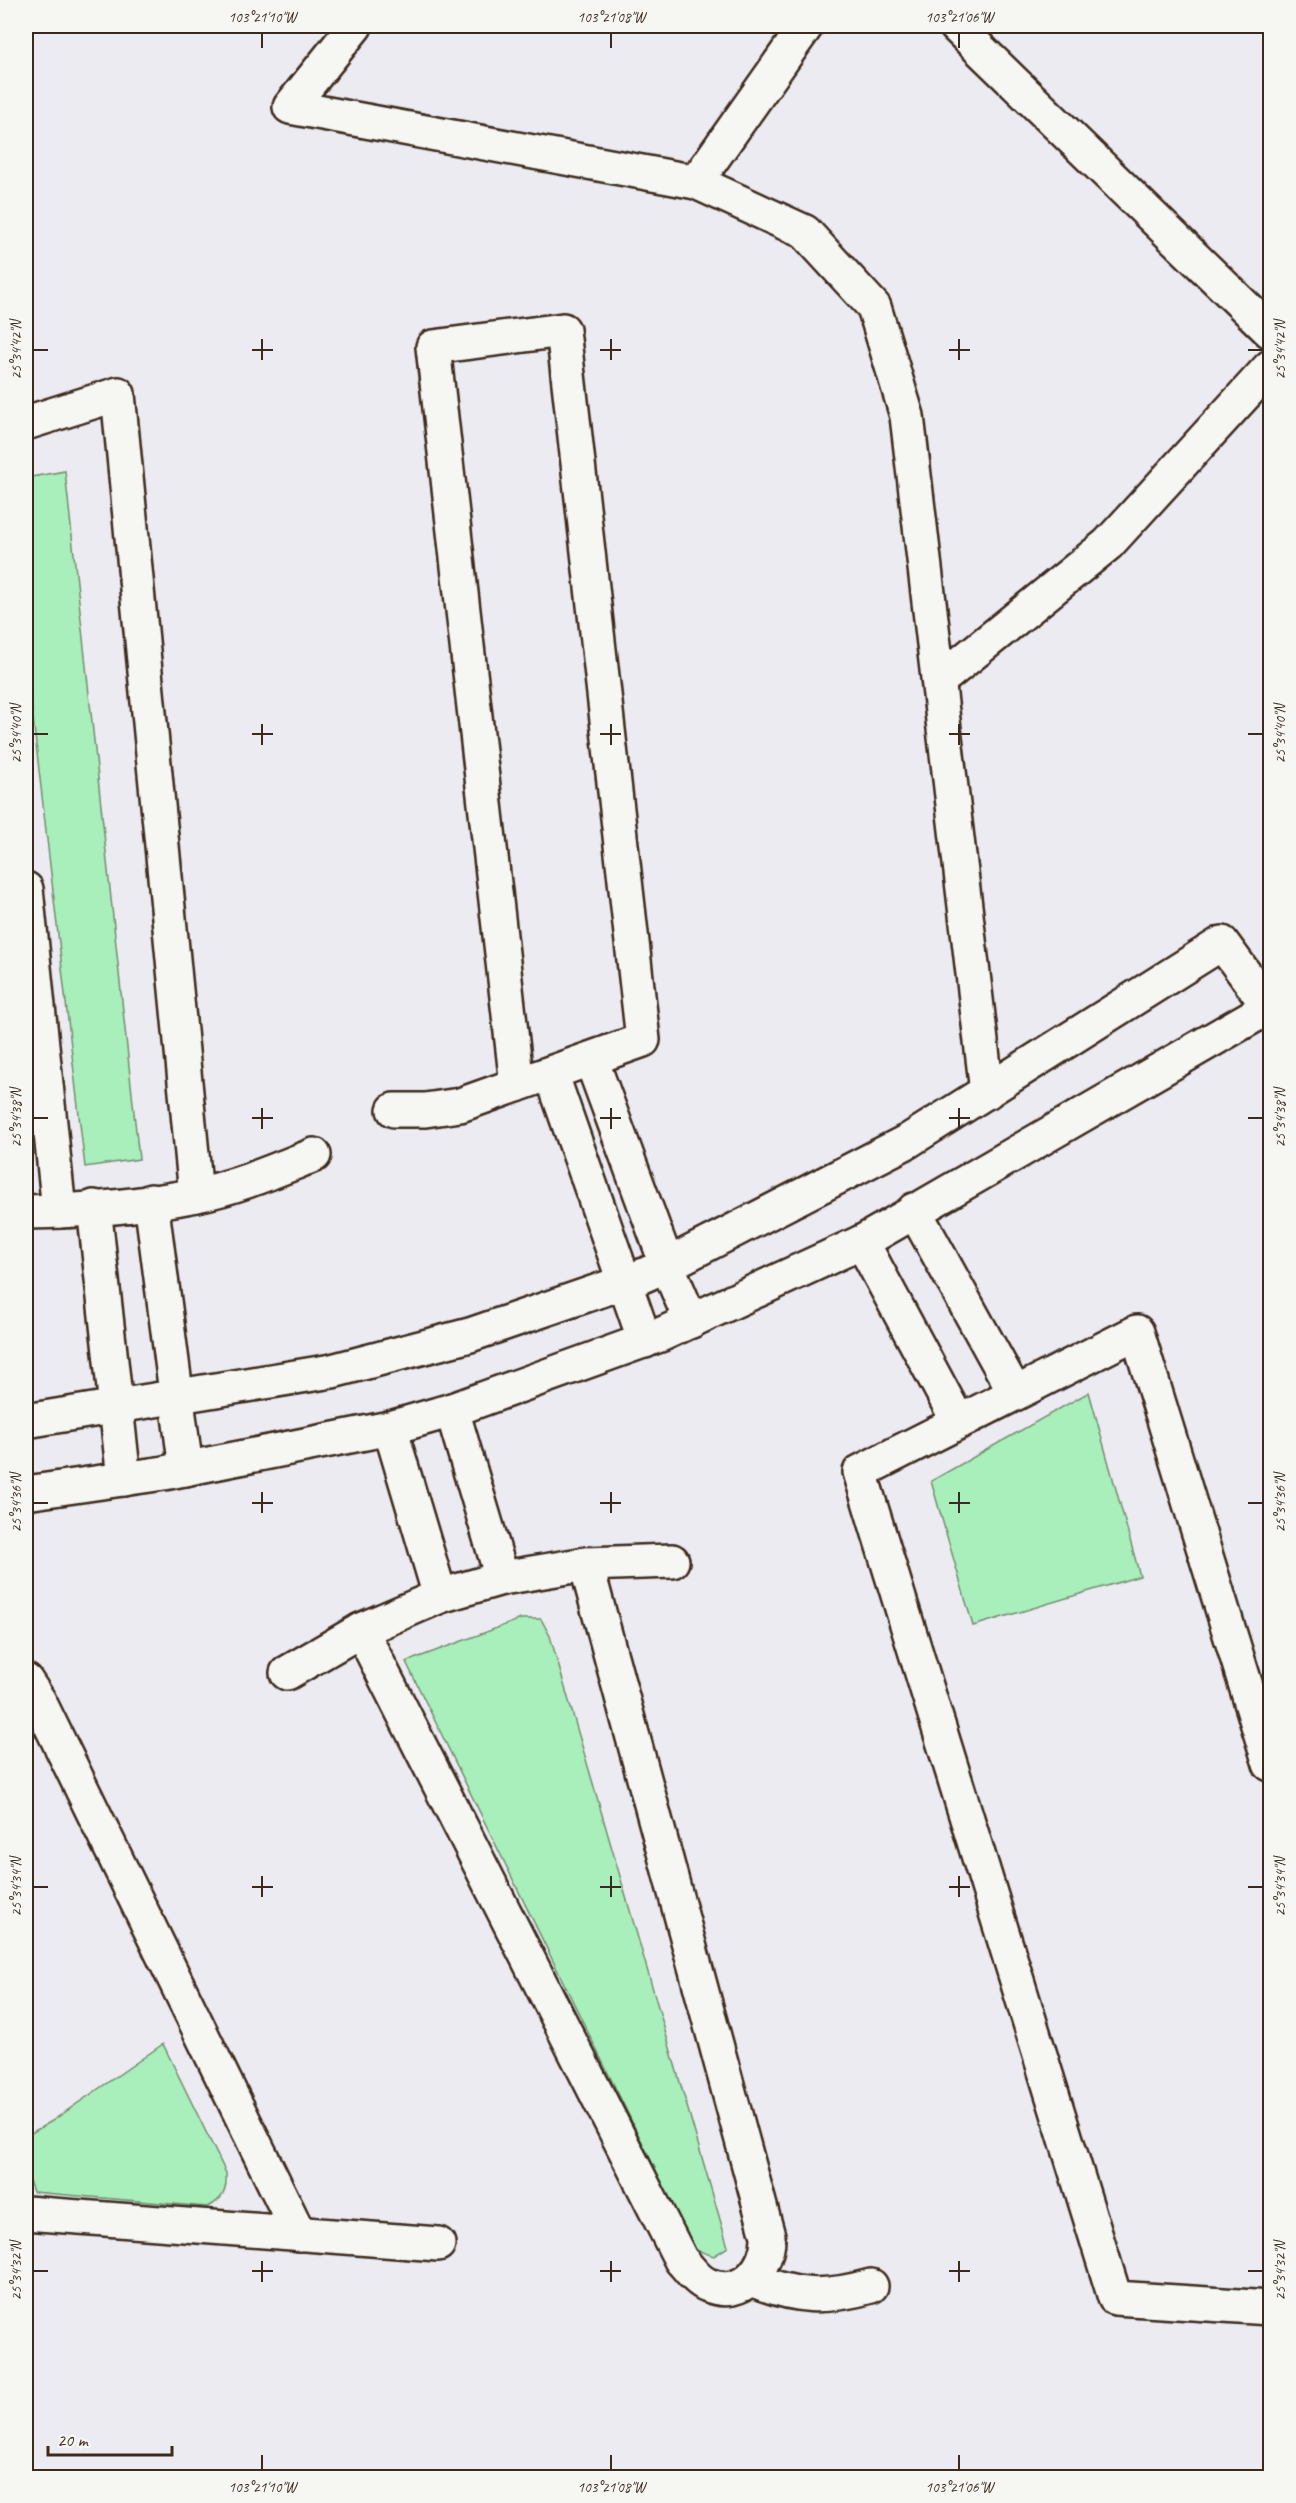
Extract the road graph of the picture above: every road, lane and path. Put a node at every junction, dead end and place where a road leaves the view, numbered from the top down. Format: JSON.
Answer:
{"nodes":[{"id":1,"x":355,"y":26,"type":"edge"},
{"id":2,"x":806,"y":26,"type":"edge"},
{"id":3,"x":956,"y":26,"type":"edge"},
{"id":4,"x":696,"y":182,"type":"junction"},
{"id":5,"x":1270,"y":331,"type":"edge"},
{"id":6,"x":1270,"y":368,"type":"edge"},
{"id":7,"x":26,"y":423,"type":"edge"},
{"id":8,"x":940,"y":680,"type":"junction"},
{"id":9,"x":26,"y":890,"type":"edge"},
{"id":10,"x":1270,"y":1008,"type":"edge"},
{"id":11,"x":591,"y":1059,"type":"junction"},
{"id":12,"x":551,"y":1073,"type":"junction"},
{"id":13,"x":517,"y":1085,"type":"junction"},
{"id":14,"x":987,"y":1092,"type":"junction"},
{"id":15,"x":394,"y":1110,"type":"dead end"},
{"id":16,"x":314,"y":1155,"type":"dead end"},
{"id":17,"x":196,"y":1195,"type":"junction"},
{"id":18,"x":151,"y":1201,"type":"junction"},
{"id":19,"x":94,"y":1207,"type":"junction"},
{"id":20,"x":914,"y":1210,"type":"junction"},
{"id":21,"x":59,"y":1211,"type":"junction"},
{"id":22,"x":26,"y":1212,"type":"edge"},
{"id":23,"x":862,"y":1242,"type":"junction"},
{"id":24,"x":667,"y":1265,"type":"junction"},
{"id":25,"x":622,"y":1282,"type":"junction"},
{"id":26,"x":691,"y":1321,"type":"junction"},
{"id":27,"x":645,"y":1341,"type":"junction"},
{"id":28,"x":1016,"y":1393,"type":"junction"},
{"id":29,"x":175,"y":1399,"type":"junction"},
{"id":30,"x":115,"y":1408,"type":"junction"},
{"id":31,"x":452,"y":1410,"type":"junction"},
{"id":32,"x":26,"y":1421,"type":"edge"},
{"id":33,"x":958,"y":1421,"type":"junction"},
{"id":34,"x":390,"y":1428,"type":"junction"},
{"id":35,"x":186,"y":1469,"type":"junction"},
{"id":36,"x":123,"y":1479,"type":"junction"},
{"id":37,"x":26,"y":1493,"type":"edge"},
{"id":38,"x":672,"y":1561,"type":"dead end"},
{"id":39,"x":586,"y":1564,"type":"junction"},
{"id":40,"x":502,"y":1578,"type":"junction"},
{"id":41,"x":440,"y":1596,"type":"junction"},
{"id":42,"x":361,"y":1630,"type":"junction"},
{"id":43,"x":287,"y":1673,"type":"dead end"},
{"id":44,"x":30,"y":1695,"type":"edge"},
{"id":45,"x":1270,"y":1764,"type":"edge"},
{"id":46,"x":26,"y":2213,"type":"edge"},
{"id":47,"x":298,"y":2234,"type":"junction"},
{"id":48,"x":438,"y":2244,"type":"dead end"},
{"id":49,"x":751,"y":2279,"type":"junction"},
{"id":50,"x":871,"y":2286,"type":"dead end"},
{"id":51,"x":1270,"y":2308,"type":"edge"}],
"edges":[{"from":1,"to":4,"type":"street"},
{"from":2,"to":4,"type":"street"},
{"from":3,"to":5,"type":"street"},
{"from":4,"to":8,"type":"street"},
{"from":6,"to":8,"type":"street"},
{"from":7,"to":17,"type":"street"},
{"from":8,"to":14,"type":"street"},
{"from":9,"to":21,"type":"street"},
{"from":10,"to":14,"type":"street"},
{"from":10,"to":20,"type":"street"},
{"from":11,"to":12,"type":"street"},
{"from":11,"to":13,"type":"street"},
{"from":11,"to":24,"type":"street"},
{"from":12,"to":13,"type":"street"},
{"from":12,"to":25,"type":"street"},
{"from":13,"to":15,"type":"street"},
{"from":14,"to":24,"type":"street"},
{"from":16,"to":17,"type":"street"},
{"from":17,"to":18,"type":"street"},
{"from":18,"to":19,"type":"street"},
{"from":18,"to":29,"type":"street"},
{"from":19,"to":21,"type":"street"},
{"from":19,"to":30,"type":"street"},
{"from":20,"to":23,"type":"street"},
{"from":20,"to":28,"type":"street"},
{"from":21,"to":22,"type":"street"},
{"from":23,"to":26,"type":"street"},
{"from":23,"to":33,"type":"street"},
{"from":24,"to":25,"type":"street"},
{"from":24,"to":26,"type":"street"},
{"from":25,"to":27,"type":"street"},
{"from":25,"to":29,"type":"street"},
{"from":26,"to":27,"type":"street"},
{"from":27,"to":31,"type":"street"},
{"from":28,"to":33,"type":"street"},
{"from":28,"to":45,"type":"street"},
{"from":29,"to":30,"type":"street"},
{"from":29,"to":35,"type":"street"},
{"from":30,"to":32,"type":"street"},
{"from":30,"to":36,"type":"street"},
{"from":31,"to":34,"type":"street"},
{"from":31,"to":40,"type":"street"},
{"from":33,"to":51,"type":"street"},
{"from":34,"to":35,"type":"street"},
{"from":34,"to":41,"type":"street"},
{"from":35,"to":36,"type":"street"},
{"from":36,"to":37,"type":"street"},
{"from":38,"to":39,"type":"street"},
{"from":39,"to":40,"type":"street"},
{"from":39,"to":49,"type":"street"},
{"from":40,"to":41,"type":"street"},
{"from":41,"to":42,"type":"street"},
{"from":42,"to":43,"type":"street"},
{"from":42,"to":49,"type":"street"},
{"from":44,"to":47,"type":"street"},
{"from":46,"to":47,"type":"street"},
{"from":47,"to":48,"type":"street"},
{"from":49,"to":50,"type":"street"}]}
